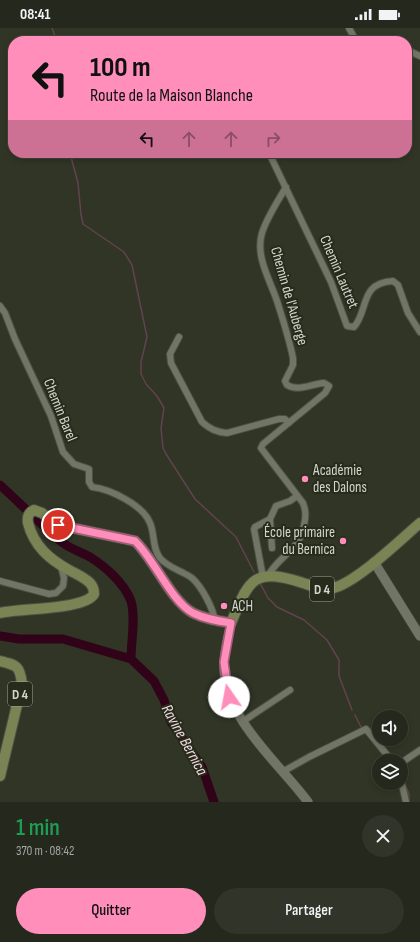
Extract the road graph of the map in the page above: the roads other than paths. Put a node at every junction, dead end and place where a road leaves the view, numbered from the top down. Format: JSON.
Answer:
{"nodes":[{"id":1,"x":272,"y":158,"type":"edge"},
{"id":2,"x":286,"y":187,"type":"junction"},
{"id":3,"x":0,"y":306,"type":"edge"},
{"id":4,"x":420,"y":332,"type":"edge"},
{"id":5,"x":179,"y":337,"type":"dead end"},
{"id":6,"x":289,"y":423,"type":"junction"},
{"id":7,"x":297,"y":496,"type":"junction"},
{"id":8,"x":270,"y":519,"type":"junction"},
{"id":9,"x":420,"y":523,"type":"edge"},
{"id":10,"x":272,"y":548,"type":"dead end"},
{"id":11,"x":374,"y":562,"type":"junction"},
{"id":12,"x":61,"y":566,"type":"junction"},
{"id":13,"x":266,"y":577,"type":"junction"},
{"id":14,"x":0,"y":581,"type":"edge"},
{"id":15,"x":0,"y":613,"type":"edge"},
{"id":16,"x":215,"y":621,"type":"junction"},
{"id":17,"x":231,"y":623,"type":"junction"},
{"id":18,"x":420,"y":636,"type":"edge"},
{"id":19,"x":0,"y":661,"type":"edge"},
{"id":20,"x":290,"y":690,"type":"dead end"},
{"id":21,"x":242,"y":722,"type":"junction"},
{"id":22,"x":420,"y":750,"type":"edge"},
{"id":23,"x":386,"y":754,"type":"edge"},
{"id":24,"x":408,"y":758,"type":"edge"},
{"id":25,"x":284,"y":771,"type":"junction"},
{"id":26,"x":0,"y":776,"type":"edge"},
{"id":27,"x":403,"y":790,"type":"edge"},
{"id":28,"x":308,"y":802,"type":"edge"},
{"id":29,"x":406,"y":802,"type":"edge"}],
"edges":[{"from":1,"to":2,"type":"street","name":"Chemin Lautret"},
{"from":2,"to":4,"type":"street","name":"Chemin Lautret"},
{"from":2,"to":6,"type":"street","name":"Chemin de l'Auberge"},
{"from":3,"to":16,"type":"street","name":"Chemin Barel"},
{"from":5,"to":6,"type":"street"},
{"from":6,"to":7,"type":"street","name":"Chemin de l'Auberge"},
{"from":7,"to":8,"type":"street"},
{"from":7,"to":13,"type":"street","name":"Chemin de l'Auberge"},
{"from":8,"to":10,"type":"street"},
{"from":8,"to":13,"type":"street"},
{"from":9,"to":11,"type":"main road","number":"D 4"},
{"from":11,"to":13,"type":"main road","number":"D 4"},
{"from":11,"to":18,"type":"main road"},
{"from":12,"to":14,"type":"street"},
{"from":12,"to":15,"type":"main road"},
{"from":12,"to":16,"type":"main road"},
{"from":13,"to":17,"type":"main road"},
{"from":16,"to":17,"type":"main road"},
{"from":17,"to":21,"type":"main road"},
{"from":19,"to":26,"type":"main road","number":"D 4"},
{"from":20,"to":21,"type":"street"},
{"from":21,"to":25,"type":"main road"},
{"from":22,"to":24,"type":"street"},
{"from":23,"to":25,"type":"street"},
{"from":25,"to":28,"type":"main road"},
{"from":27,"to":29,"type":"street"}]}
